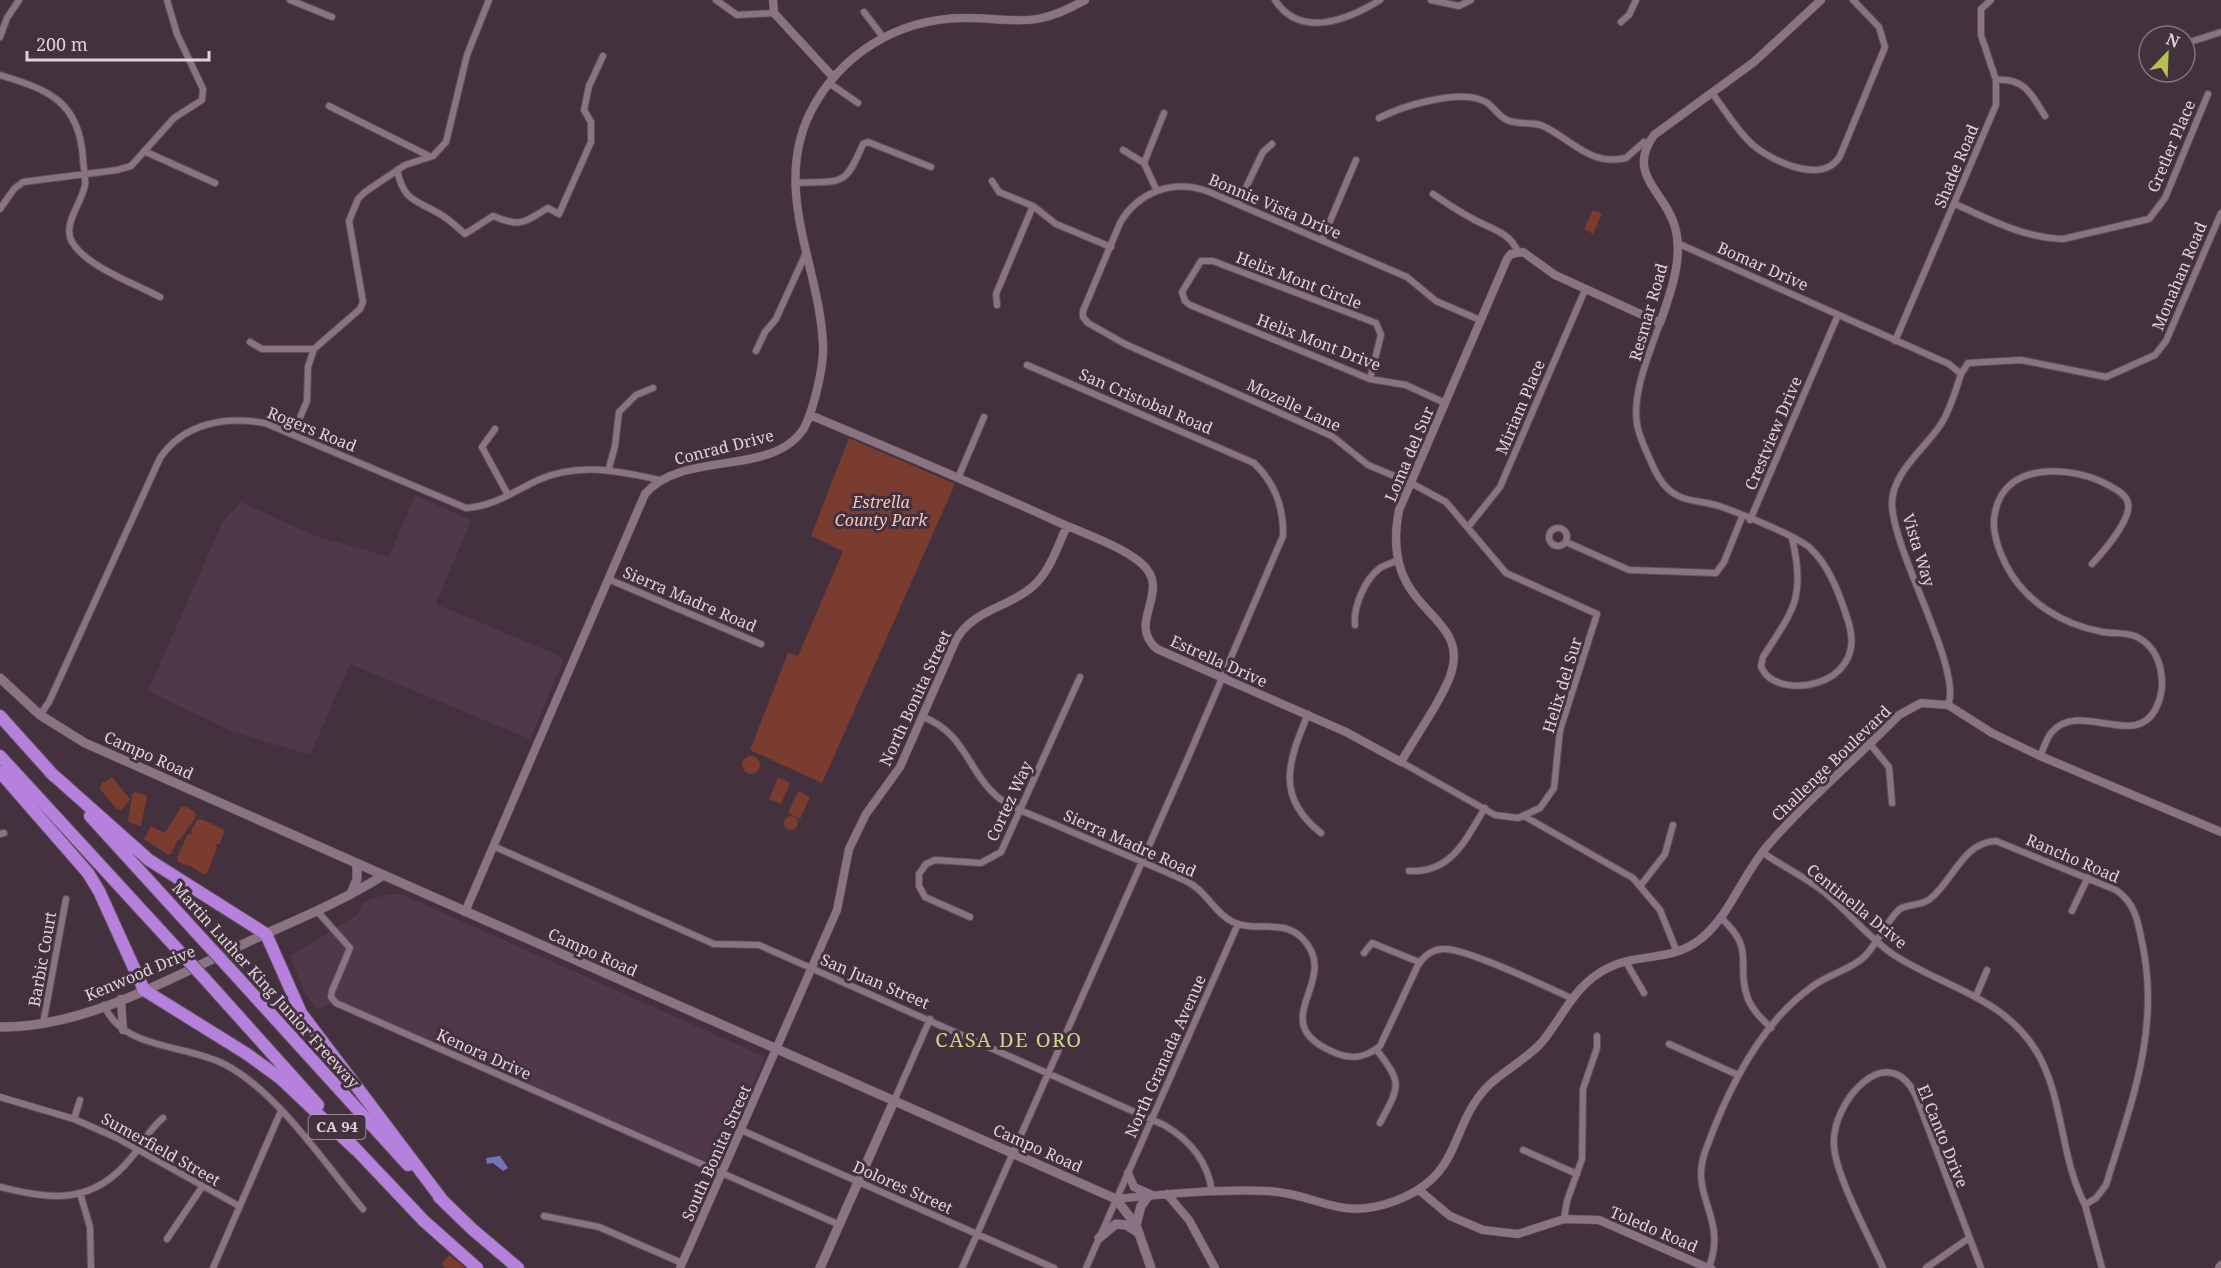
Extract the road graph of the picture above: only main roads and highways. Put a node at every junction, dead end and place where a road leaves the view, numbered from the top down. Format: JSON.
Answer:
{"nodes":[{"id":1,"x":0,"y":678,"type":"edge"},
{"id":2,"x":0,"y":716,"type":"edge"},
{"id":3,"x":0,"y":756,"type":"edge"},
{"id":4,"x":0,"y":772,"type":"edge"},
{"id":5,"x":50,"y":772,"type":"junction"},
{"id":6,"x":357,"y":865,"type":"junction"},
{"id":7,"x":382,"y":876,"type":"junction"},
{"id":8,"x":350,"y":894,"type":"junction"},
{"id":9,"x":266,"y":934,"type":"junction"},
{"id":10,"x":144,"y":990,"type":"junction"},
{"id":11,"x":0,"y":1027,"type":"edge"},
{"id":12,"x":894,"y":1101,"type":"junction"},
{"id":13,"x":356,"y":1149,"type":"junction"},
{"id":14,"x":1151,"y":1195,"type":"road end"},
{"id":15,"x":443,"y":1200,"type":"junction"},
{"id":16,"x":1137,"y":1229,"type":"junction"},
{"id":17,"x":1099,"y":1238,"type":"road end"},
{"id":18,"x":477,"y":1268,"type":"edge"},
{"id":19,"x":518,"y":1268,"type":"edge"},
{"id":20,"x":820,"y":1268,"type":"edge"},
{"id":21,"x":1151,"y":1268,"type":"edge"}],
"edges":[{"from":1,"to":6,"type":"main road","name":"Campo Road"},
{"from":2,"to":5,"type":"highway","name":"Martin Luther King Junior Freeway","number":"CA 94"},
{"from":3,"to":13,"type":"highway","number":"CA 94","bridge":true},
{"from":4,"to":10,"type":"highway"},
{"from":5,"to":9,"type":"highway"},
{"from":5,"to":15,"type":"highway","name":"Martin Luther King Junior Freeway","number":"CA 94","bridge":true},
{"from":6,"to":7,"type":"main road","name":"Campo Road"},
{"from":6,"to":8,"type":"main road"},
{"from":7,"to":8,"type":"main road","name":"Kenwood Drive"},
{"from":7,"to":12,"type":"main road","name":"Campo Road"},
{"from":8,"to":9,"type":"main road","name":"Kenwood Drive"},
{"from":9,"to":10,"type":"main road","name":"Kenwood Drive"},
{"from":9,"to":15,"type":"highway"},
{"from":10,"to":11,"type":"main road","name":"Kenwood Drive"},
{"from":10,"to":13,"type":"highway"},
{"from":12,"to":16,"type":"main road","name":"Campo Road"},
{"from":12,"to":20,"type":"main road"},
{"from":13,"to":18,"type":"highway","number":"CA 94"},
{"from":14,"to":16,"type":"main road"},
{"from":15,"to":19,"type":"highway","name":"Martin Luther King Junior Freeway","number":"CA 94"},
{"from":16,"to":17,"type":"main road"},
{"from":16,"to":21,"type":"main road","name":"Campo Road"}]}
